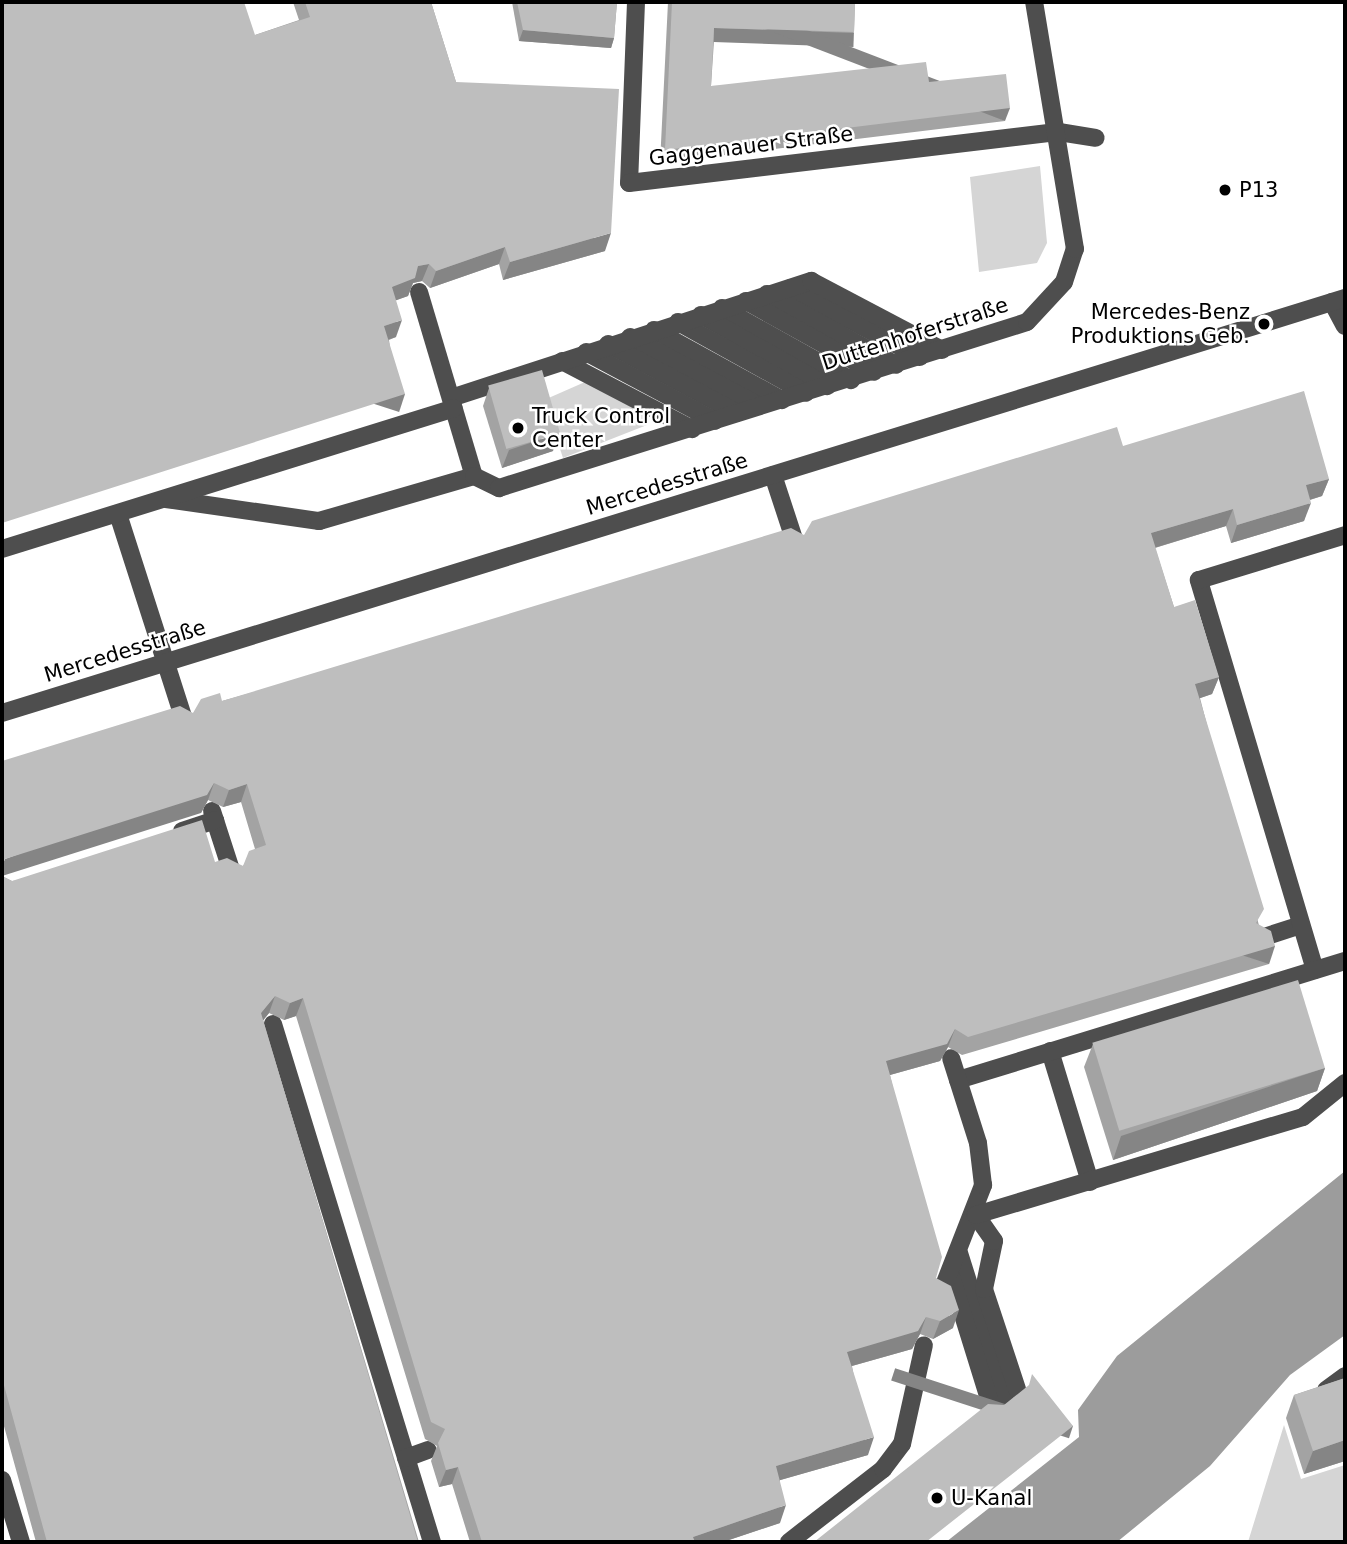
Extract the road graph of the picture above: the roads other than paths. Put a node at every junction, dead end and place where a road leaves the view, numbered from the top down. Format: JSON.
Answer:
{"nodes":[{"id":1,"x":636,"y":2,"type":"edge"},
{"id":2,"x":1034,"y":2,"type":"edge"},
{"id":3,"x":1093,"y":120,"type":"dead end"},
{"id":4,"x":1068,"y":132,"type":"junction"},
{"id":5,"x":1096,"y":138,"type":"dead end"},
{"id":6,"x":790,"y":288,"type":"junction"},
{"id":7,"x":419,"y":292,"type":"edge"},
{"id":8,"x":767,"y":294,"type":"junction"},
{"id":9,"x":1339,"y":300,"type":"edge"},
{"id":10,"x":746,"y":301,"type":"junction"},
{"id":11,"x":722,"y":308,"type":"junction"},
{"id":12,"x":701,"y":315,"type":"junction"},
{"id":13,"x":678,"y":322,"type":"junction"},
{"id":14,"x":1345,"y":326,"type":"edge"},
{"id":15,"x":654,"y":330,"type":"junction"},
{"id":16,"x":631,"y":337,"type":"junction"},
{"id":17,"x":608,"y":344,"type":"junction"},
{"id":18,"x":942,"y":350,"type":"junction"},
{"id":19,"x":586,"y":352,"type":"junction"},
{"id":20,"x":920,"y":357,"type":"junction"},
{"id":21,"x":562,"y":361,"type":"junction"},
{"id":22,"x":896,"y":365,"type":"junction"},
{"id":23,"x":874,"y":372,"type":"junction"},
{"id":24,"x":851,"y":380,"type":"junction"},
{"id":25,"x":827,"y":386,"type":"junction"},
{"id":26,"x":806,"y":393,"type":"junction"},
{"id":27,"x":782,"y":400,"type":"junction"},
{"id":28,"x":453,"y":403,"type":"junction"},
{"id":29,"x":759,"y":406,"type":"junction"},
{"id":30,"x":737,"y":413,"type":"junction"},
{"id":31,"x":715,"y":421,"type":"junction"},
{"id":32,"x":692,"y":429,"type":"junction"},
{"id":33,"x":773,"y":475,"type":"junction"},
{"id":34,"x":474,"y":476,"type":"junction"},
{"id":35,"x":166,"y":499,"type":"junction"},
{"id":36,"x":118,"y":514,"type":"junction"},
{"id":37,"x":1345,"y":536,"type":"edge"},
{"id":38,"x":794,"y":542,"type":"edge"},
{"id":39,"x":2,"y":549,"type":"edge"},
{"id":40,"x":166,"y":662,"type":"junction"},
{"id":41,"x":2,"y":713,"type":"edge"},
{"id":42,"x":184,"y":720,"type":"edge"},
{"id":43,"x":162,"y":837,"type":"edge"},
{"id":44,"x":232,"y":873,"type":"edge"},
{"id":45,"x":1301,"y":925,"type":"junction"},
{"id":46,"x":1261,"y":938,"type":"edge"},
{"id":47,"x":1345,"y":961,"type":"edge"},
{"id":48,"x":1315,"y":970,"type":"junction"},
{"id":49,"x":273,"y":1024,"type":"dead end"},
{"id":50,"x":1051,"y":1051,"type":"junction"},
{"id":51,"x":951,"y":1058,"type":"edge"},
{"id":52,"x":958,"y":1080,"type":"junction"},
{"id":53,"x":1345,"y":1083,"type":"edge"},
{"id":54,"x":1090,"y":1181,"type":"junction"},
{"id":55,"x":976,"y":1215,"type":"junction"},
{"id":56,"x":959,"y":1253,"type":"junction"},
{"id":57,"x":950,"y":1273,"type":"junction"},
{"id":58,"x":942,"y":1293,"type":"edge"},
{"id":59,"x":923,"y":1345,"type":"edge"},
{"id":60,"x":1345,"y":1376,"type":"edge"},
{"id":61,"x":1326,"y":1390,"type":"edge"},
{"id":62,"x":1005,"y":1399,"type":"junction"},
{"id":63,"x":428,"y":1450,"type":"dead end"},
{"id":64,"x":406,"y":1458,"type":"junction"},
{"id":65,"x":2,"y":1480,"type":"edge"},
{"id":66,"x":21,"y":1542,"type":"edge"},
{"id":67,"x":432,"y":1542,"type":"edge"},
{"id":68,"x":789,"y":1542,"type":"edge"}],
"edges":[{"from":1,"to":4,"type":"street","name":"Gaggenauer Straße"},
{"from":2,"to":4,"type":"street","name":"Duttenhoferstraße"},
{"from":3,"to":4,"type":"street"},
{"from":4,"to":5,"type":"street"},
{"from":4,"to":18,"type":"street","name":"Duttenhoferstraße"},
{"from":6,"to":8,"type":"street"},
{"from":6,"to":18,"type":"street"},
{"from":6,"to":20,"type":"street"},
{"from":7,"to":28,"type":"street"},
{"from":8,"to":10,"type":"street"},
{"from":8,"to":22,"type":"street"},
{"from":9,"to":14,"type":"street"},
{"from":9,"to":33,"type":"street","name":"Mercedesstraße"},
{"from":10,"to":11,"type":"street"},
{"from":10,"to":23,"type":"street"},
{"from":11,"to":12,"type":"street"},
{"from":11,"to":24,"type":"street"},
{"from":12,"to":13,"type":"street"},
{"from":12,"to":25,"type":"street"},
{"from":13,"to":15,"type":"street"},
{"from":13,"to":26,"type":"street"},
{"from":15,"to":16,"type":"street"},
{"from":15,"to":27,"type":"street"},
{"from":16,"to":17,"type":"street"},
{"from":16,"to":29,"type":"street"},
{"from":17,"to":19,"type":"street"},
{"from":17,"to":30,"type":"street"},
{"from":18,"to":20,"type":"street","name":"Duttenhoferstraße"},
{"from":19,"to":21,"type":"street"},
{"from":19,"to":31,"type":"street"},
{"from":20,"to":22,"type":"street","name":"Duttenhoferstraße"},
{"from":21,"to":28,"type":"street"},
{"from":21,"to":32,"type":"street"},
{"from":22,"to":23,"type":"street","name":"Duttenhoferstraße"},
{"from":23,"to":24,"type":"street","name":"Duttenhoferstraße"},
{"from":24,"to":25,"type":"street","name":"Duttenhoferstraße"},
{"from":25,"to":26,"type":"street","name":"Duttenhoferstraße"},
{"from":26,"to":27,"type":"street","name":"Duttenhoferstraße"},
{"from":27,"to":29,"type":"street","name":"Duttenhoferstraße"},
{"from":28,"to":34,"type":"street"},
{"from":28,"to":35,"type":"street"},
{"from":29,"to":30,"type":"street","name":"Duttenhoferstraße"},
{"from":30,"to":31,"type":"street","name":"Duttenhoferstraße"},
{"from":31,"to":32,"type":"street","name":"Duttenhoferstraße"},
{"from":32,"to":34,"type":"street","name":"Duttenhoferstraße"},
{"from":33,"to":38,"type":"street"},
{"from":33,"to":40,"type":"street","name":"Mercedesstraße"},
{"from":34,"to":35,"type":"street"},
{"from":35,"to":36,"type":"street"},
{"from":36,"to":39,"type":"street"},
{"from":36,"to":40,"type":"street"},
{"from":37,"to":45,"type":"street"},
{"from":40,"to":41,"type":"street","name":"Mercedesstraße"},
{"from":40,"to":42,"type":"street"},
{"from":43,"to":44,"type":"street"},
{"from":45,"to":46,"type":"street"},
{"from":45,"to":48,"type":"street"},
{"from":47,"to":48,"type":"street"},
{"from":48,"to":50,"type":"street"},
{"from":49,"to":64,"type":"street"},
{"from":50,"to":52,"type":"street"},
{"from":50,"to":54,"type":"street"},
{"from":51,"to":52,"type":"street"},
{"from":52,"to":55,"type":"street"},
{"from":53,"to":54,"type":"street"},
{"from":54,"to":55,"type":"street"},
{"from":55,"to":56,"type":"street"},
{"from":55,"to":62,"type":"street"},
{"from":56,"to":57,"type":"street"},
{"from":56,"to":62,"type":"street"},
{"from":57,"to":58,"type":"street"},
{"from":57,"to":62,"type":"street"},
{"from":59,"to":68,"type":"street"},
{"from":60,"to":61,"type":"street"},
{"from":63,"to":64,"type":"street"},
{"from":64,"to":67,"type":"street"},
{"from":65,"to":66,"type":"street"}]}
